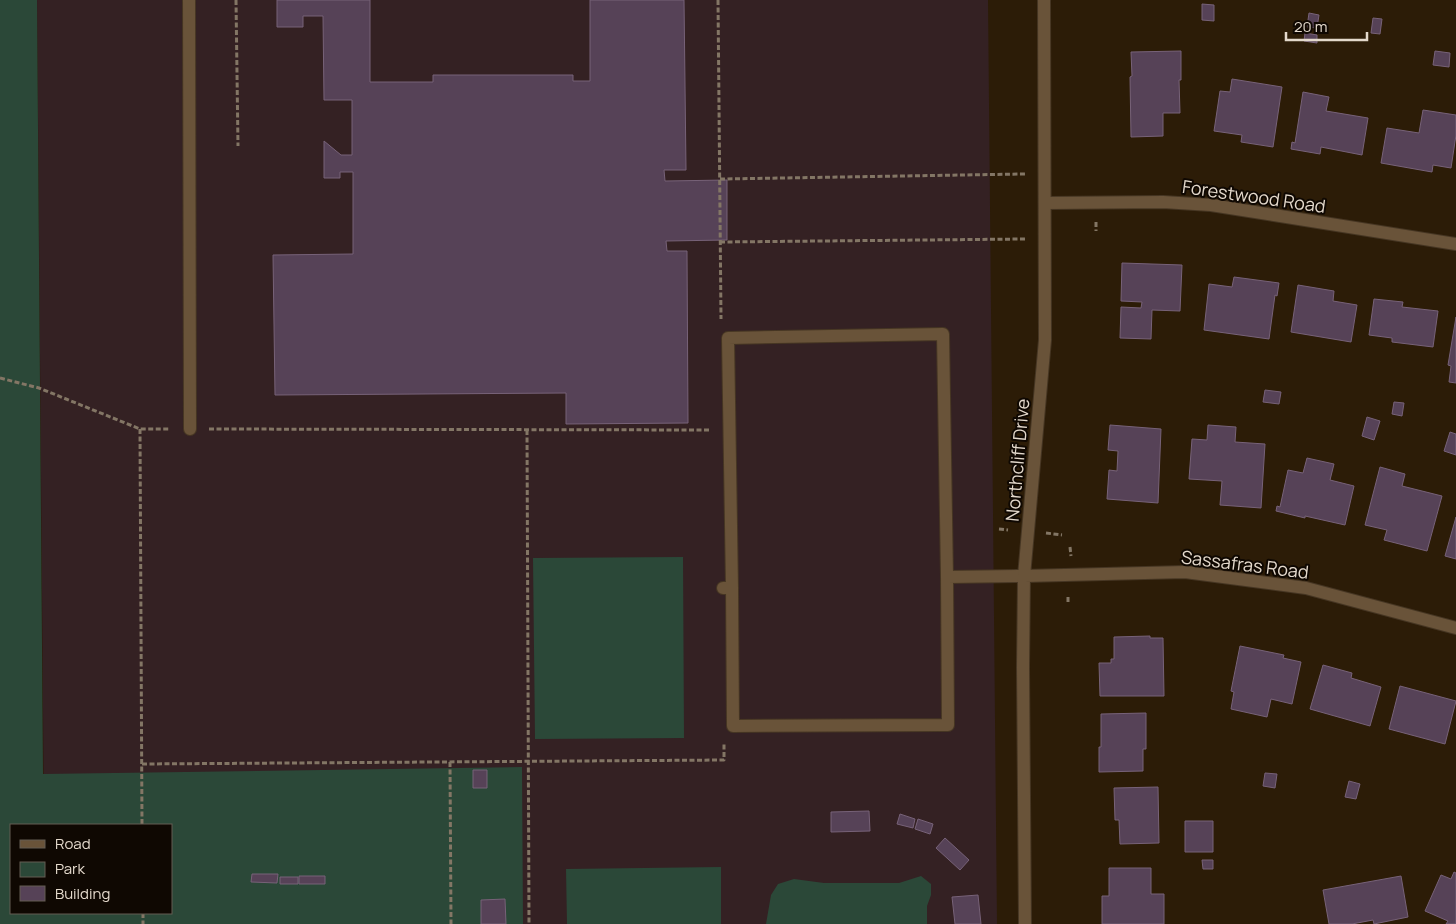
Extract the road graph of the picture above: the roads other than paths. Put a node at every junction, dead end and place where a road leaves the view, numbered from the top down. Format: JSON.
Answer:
{"nodes":[{"id":1,"x":189,"y":0,"type":"edge"},
{"id":2,"x":1044,"y":0,"type":"edge"},
{"id":3,"x":1046,"y":203,"type":"junction"},
{"id":4,"x":1456,"y":244,"type":"edge"},
{"id":5,"x":190,"y":429,"type":"road end"},
{"id":6,"x":1024,"y":576,"type":"junction"},
{"id":7,"x":947,"y":577,"type":"junction"},
{"id":8,"x":1456,"y":628,"type":"edge"},
{"id":9,"x":1025,"y":924,"type":"edge"}],
"edges":[{"from":1,"to":5,"type":"street"},
{"from":2,"to":3,"type":"street","name":"Northcliff Drive"},
{"from":3,"to":4,"type":"street","name":"Forestwood Road"},
{"from":3,"to":6,"type":"street","name":"Northcliff Drive"},
{"from":6,"to":7,"type":"street","name":"Sassafras Road"},
{"from":6,"to":8,"type":"street","name":"Sassafras Road"},
{"from":6,"to":9,"type":"street","name":"Northcliff Drive"},
{"from":7,"to":7,"type":"street"}]}
